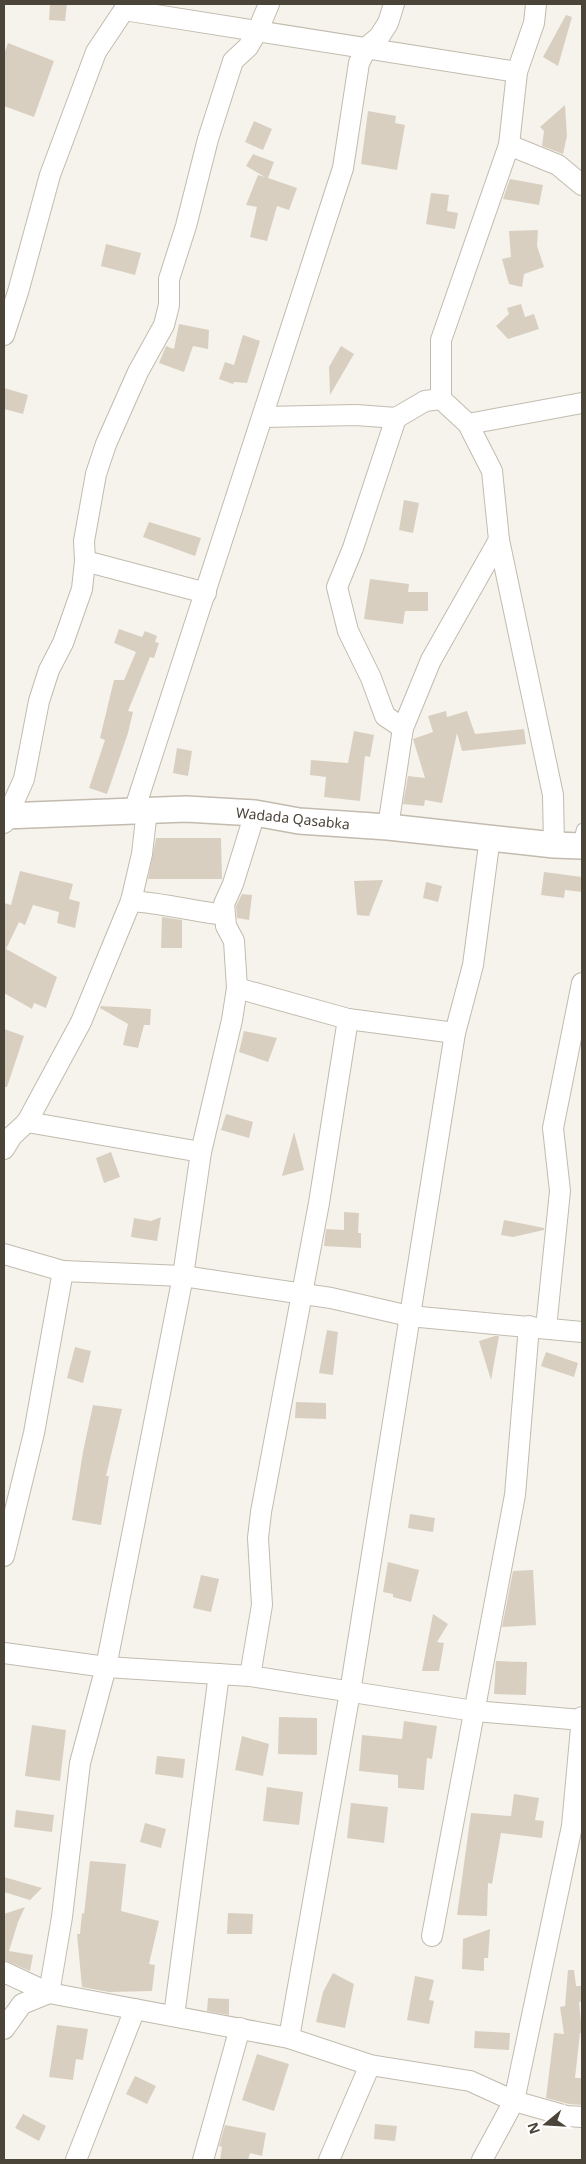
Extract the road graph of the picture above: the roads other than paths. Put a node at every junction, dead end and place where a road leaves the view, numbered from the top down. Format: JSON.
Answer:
{"nodes":[{"id":1,"x":269,"y":4,"type":"edge"},
{"id":2,"x":394,"y":4,"type":"edge"},
{"id":3,"x":536,"y":4,"type":"edge"},
{"id":4,"x":126,"y":7,"type":"edge"},
{"id":5,"x":258,"y":30,"type":"junction"},
{"id":6,"x":367,"y":47,"type":"junction"},
{"id":7,"x":517,"y":72,"type":"junction"},
{"id":8,"x":509,"y":146,"type":"junction"},
{"id":9,"x":582,"y":184,"type":"edge"},
{"id":10,"x":4,"y":335,"type":"edge"},
{"id":11,"x":441,"y":399,"type":"junction"},
{"id":12,"x":582,"y":403,"type":"edge"},
{"id":13,"x":264,"y":417,"type":"junction"},
{"id":14,"x":396,"y":418,"type":"junction"},
{"id":15,"x":468,"y":424,"type":"junction"},
{"id":16,"x":499,"y":540,"type":"junction"},
{"id":17,"x":85,"y":561,"type":"junction"},
{"id":18,"x":206,"y":593,"type":"junction"},
{"id":19,"x":403,"y":728,"type":"junction"},
{"id":20,"x":140,"y":811,"type":"junction"},
{"id":21,"x":255,"y":813,"type":"junction"},
{"id":22,"x":4,"y":819,"type":"edge"},
{"id":23,"x":388,"y":827,"type":"junction"},
{"id":24,"x":490,"y":837,"type":"junction"},
{"id":25,"x":574,"y":841,"type":"edge"},
{"id":26,"x":131,"y":901,"type":"junction"},
{"id":27,"x":224,"y":915,"type":"junction"},
{"id":28,"x":582,"y":983,"type":"edge"},
{"id":29,"x":237,"y":988,"type":"junction"},
{"id":30,"x":348,"y":1020,"type":"junction"},
{"id":31,"x":455,"y":1033,"type":"junction"},
{"id":32,"x":574,"y":1062,"type":"edge"},
{"id":33,"x":27,"y":1122,"type":"junction"},
{"id":34,"x":4,"y":1149,"type":"edge"},
{"id":35,"x":201,"y":1152,"type":"junction"},
{"id":36,"x":4,"y":1254,"type":"edge"},
{"id":37,"x":63,"y":1271,"type":"junction"},
{"id":38,"x":183,"y":1276,"type":"junction"},
{"id":39,"x":301,"y":1294,"type":"junction"},
{"id":40,"x":409,"y":1316,"type":"junction"},
{"id":41,"x":537,"y":1327,"type":"junction"},
{"id":42,"x":582,"y":1332,"type":"edge"},
{"id":43,"x":4,"y":1556,"type":"edge"},
{"id":44,"x":5,"y":1657,"type":"edge"},
{"id":45,"x":106,"y":1667,"type":"junction"},
{"id":46,"x":219,"y":1674,"type":"junction"},
{"id":47,"x":250,"y":1676,"type":"junction"},
{"id":48,"x":350,"y":1692,"type":"junction"},
{"id":49,"x":474,"y":1711,"type":"junction"},
{"id":50,"x":582,"y":1719,"type":"edge"},
{"id":51,"x":432,"y":1936,"type":"dead end"},
{"id":52,"x":4,"y":1972,"type":"edge"},
{"id":53,"x":49,"y":1993,"type":"junction"},
{"id":54,"x":135,"y":2009,"type":"junction"},
{"id":55,"x":174,"y":2016,"type":"junction"},
{"id":56,"x":240,"y":2028,"type":"junction"},
{"id":57,"x":4,"y":2029,"type":"edge"},
{"id":58,"x":289,"y":2038,"type":"junction"},
{"id":59,"x":370,"y":2065,"type":"junction"},
{"id":60,"x":514,"y":2101,"type":"junction"},
{"id":61,"x":582,"y":2117,"type":"edge"},
{"id":62,"x":76,"y":2160,"type":"edge"},
{"id":63,"x":203,"y":2160,"type":"edge"},
{"id":64,"x":329,"y":2160,"type":"edge"},
{"id":65,"x":482,"y":2160,"type":"edge"}],
"edges":[{"from":1,"to":5,"type":"street"},
{"from":2,"to":6,"type":"street"},
{"from":3,"to":7,"type":"street"},
{"from":4,"to":5,"type":"street"},
{"from":4,"to":10,"type":"street"},
{"from":5,"to":6,"type":"street"},
{"from":5,"to":17,"type":"street"},
{"from":6,"to":7,"type":"street"},
{"from":6,"to":13,"type":"street"},
{"from":7,"to":8,"type":"street"},
{"from":8,"to":9,"type":"street"},
{"from":8,"to":11,"type":"street"},
{"from":11,"to":14,"type":"street"},
{"from":11,"to":15,"type":"street"},
{"from":12,"to":15,"type":"street"},
{"from":13,"to":14,"type":"street"},
{"from":13,"to":18,"type":"street"},
{"from":14,"to":19,"type":"street"},
{"from":15,"to":16,"type":"street"},
{"from":16,"to":19,"type":"street"},
{"from":16,"to":25,"type":"street"},
{"from":17,"to":18,"type":"street"},
{"from":17,"to":22,"type":"street"},
{"from":18,"to":20,"type":"street"},
{"from":19,"to":23,"type":"street"},
{"from":20,"to":21,"type":"street","name":"Wadada Qasabka"},
{"from":20,"to":22,"type":"street","name":"Wadada Qasabka"},
{"from":20,"to":26,"type":"street"},
{"from":21,"to":23,"type":"street","name":"Wadada Qasabka"},
{"from":21,"to":27,"type":"street"},
{"from":23,"to":24,"type":"street","name":"Wadada Qasabka"},
{"from":24,"to":25,"type":"street","name":"Wadada Qasabka"},
{"from":24,"to":31,"type":"street"},
{"from":26,"to":27,"type":"street"},
{"from":26,"to":33,"type":"street"},
{"from":27,"to":29,"type":"street"},
{"from":28,"to":32,"type":"street"},
{"from":29,"to":30,"type":"street"},
{"from":29,"to":35,"type":"street"},
{"from":30,"to":31,"type":"street"},
{"from":30,"to":39,"type":"street"},
{"from":31,"to":40,"type":"street"},
{"from":32,"to":41,"type":"street"},
{"from":33,"to":34,"type":"street"},
{"from":33,"to":35,"type":"street"},
{"from":35,"to":38,"type":"street"},
{"from":36,"to":37,"type":"street"},
{"from":37,"to":38,"type":"street"},
{"from":37,"to":43,"type":"street"},
{"from":38,"to":39,"type":"street"},
{"from":38,"to":45,"type":"street"},
{"from":39,"to":40,"type":"street"},
{"from":39,"to":47,"type":"street"},
{"from":40,"to":41,"type":"street"},
{"from":40,"to":48,"type":"street"},
{"from":41,"to":42,"type":"street"},
{"from":41,"to":49,"type":"street"},
{"from":44,"to":45,"type":"street"},
{"from":45,"to":46,"type":"street"},
{"from":45,"to":53,"type":"street"},
{"from":46,"to":47,"type":"street"},
{"from":46,"to":55,"type":"street"},
{"from":47,"to":48,"type":"street"},
{"from":48,"to":49,"type":"street"},
{"from":48,"to":58,"type":"street"},
{"from":49,"to":50,"type":"street"},
{"from":49,"to":51,"type":"street"},
{"from":50,"to":60,"type":"street"},
{"from":52,"to":53,"type":"street"},
{"from":53,"to":54,"type":"street"},
{"from":53,"to":57,"type":"street"},
{"from":54,"to":55,"type":"street"},
{"from":54,"to":62,"type":"street"},
{"from":55,"to":56,"type":"street"},
{"from":56,"to":58,"type":"street"},
{"from":56,"to":63,"type":"street"},
{"from":58,"to":59,"type":"street"},
{"from":59,"to":60,"type":"street"},
{"from":59,"to":64,"type":"street"},
{"from":60,"to":61,"type":"street"},
{"from":60,"to":65,"type":"street"}]}
